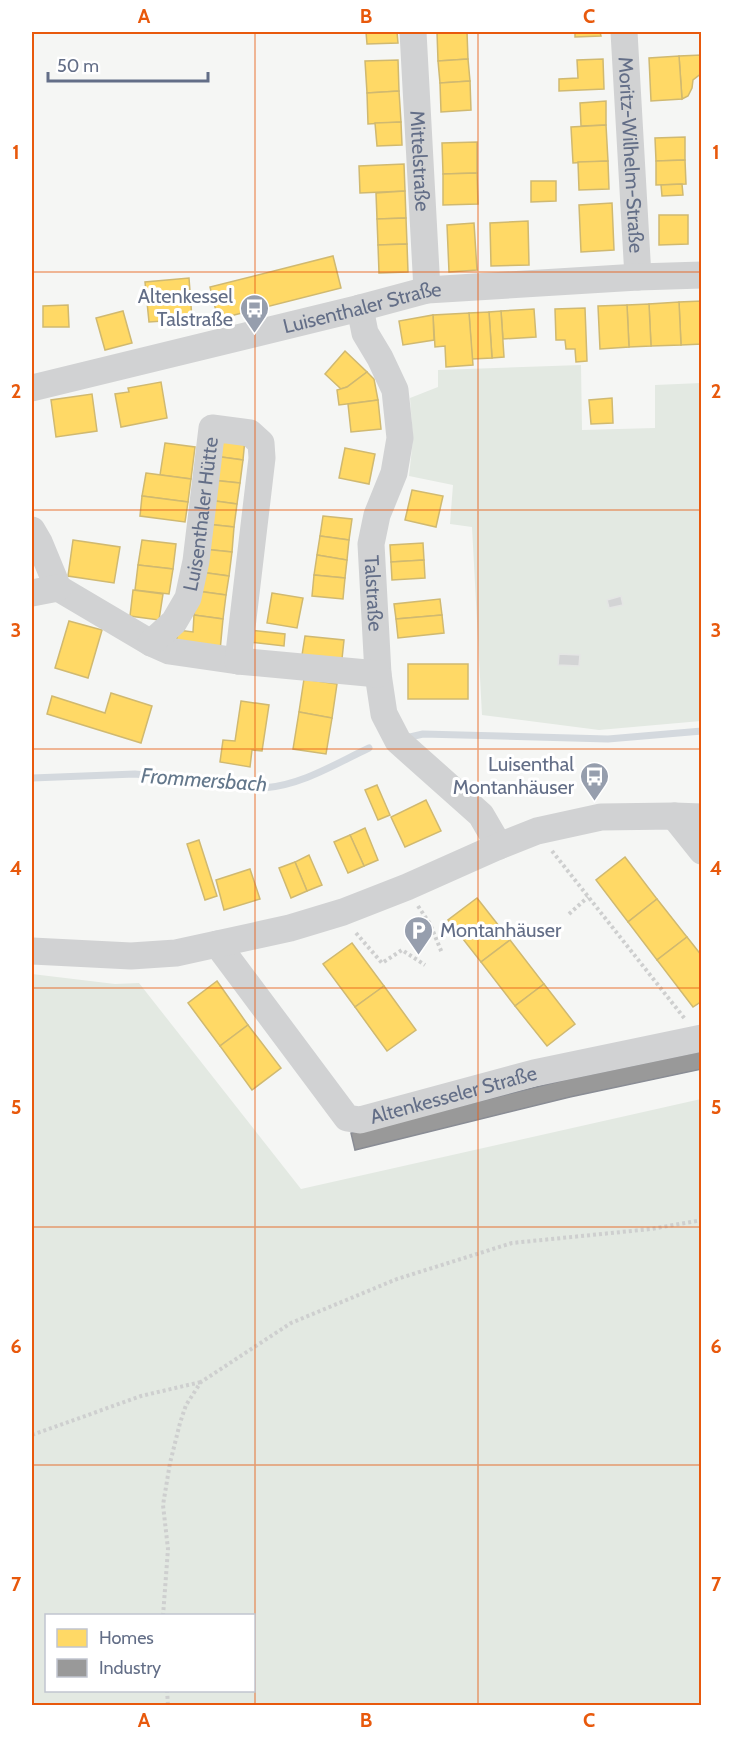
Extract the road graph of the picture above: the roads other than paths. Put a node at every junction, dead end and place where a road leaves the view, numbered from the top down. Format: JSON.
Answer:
{"nodes":[{"id":1,"x":413,"y":32,"type":"edge"},
{"id":2,"x":624,"y":32,"type":"edge"},
{"id":3,"x":702,"y":275,"type":"edge"},
{"id":4,"x":638,"y":277,"type":"junction"},
{"id":5,"x":427,"y":290,"type":"junction"},
{"id":6,"x":360,"y":308,"type":"junction"},
{"id":7,"x":32,"y":388,"type":"edge"},
{"id":8,"x":32,"y":530,"type":"edge"},
{"id":9,"x":58,"y":588,"type":"junction"},
{"id":10,"x":32,"y":593,"type":"edge"},
{"id":11,"x":151,"y":643,"type":"junction"},
{"id":12,"x":238,"y":661,"type":"junction"},
{"id":13,"x":378,"y":674,"type":"junction"},
{"id":14,"x":674,"y":816,"type":"junction"},
{"id":15,"x":702,"y":817,"type":"edge"},
{"id":16,"x":499,"y":846,"type":"junction"},
{"id":17,"x":702,"y":851,"type":"edge"},
{"id":18,"x":217,"y":944,"type":"junction"},
{"id":19,"x":32,"y":951,"type":"edge"},
{"id":20,"x":694,"y":1029,"type":"edge"}],
"edges":[{"from":1,"to":5,"type":"street","name":"Mittelstraße"},
{"from":2,"to":4,"type":"street","name":"Moritz-Wilhelm-Straße"},
{"from":3,"to":4,"type":"street","name":"Luisenthaler Straße"},
{"from":4,"to":5,"type":"street","name":"Luisenthaler Straße"},
{"from":5,"to":6,"type":"street","name":"Luisenthaler Straße"},
{"from":6,"to":7,"type":"street","name":"Luisenthaler Straße"},
{"from":6,"to":13,"type":"street","name":"Talstraße"},
{"from":8,"to":9,"type":"street"},
{"from":9,"to":10,"type":"street"},
{"from":9,"to":11,"type":"street"},
{"from":11,"to":12,"type":"street"},
{"from":11,"to":12,"type":"street","name":"Luisenthaler Hütte"},
{"from":12,"to":13,"type":"street"},
{"from":13,"to":16,"type":"street","name":"Talstraße"},
{"from":14,"to":15,"type":"street"},
{"from":14,"to":16,"type":"street"},
{"from":14,"to":17,"type":"street"},
{"from":16,"to":18,"type":"street"},
{"from":18,"to":19,"type":"street"},
{"from":18,"to":20,"type":"street","name":"Altenkesseler Straße"}]}
